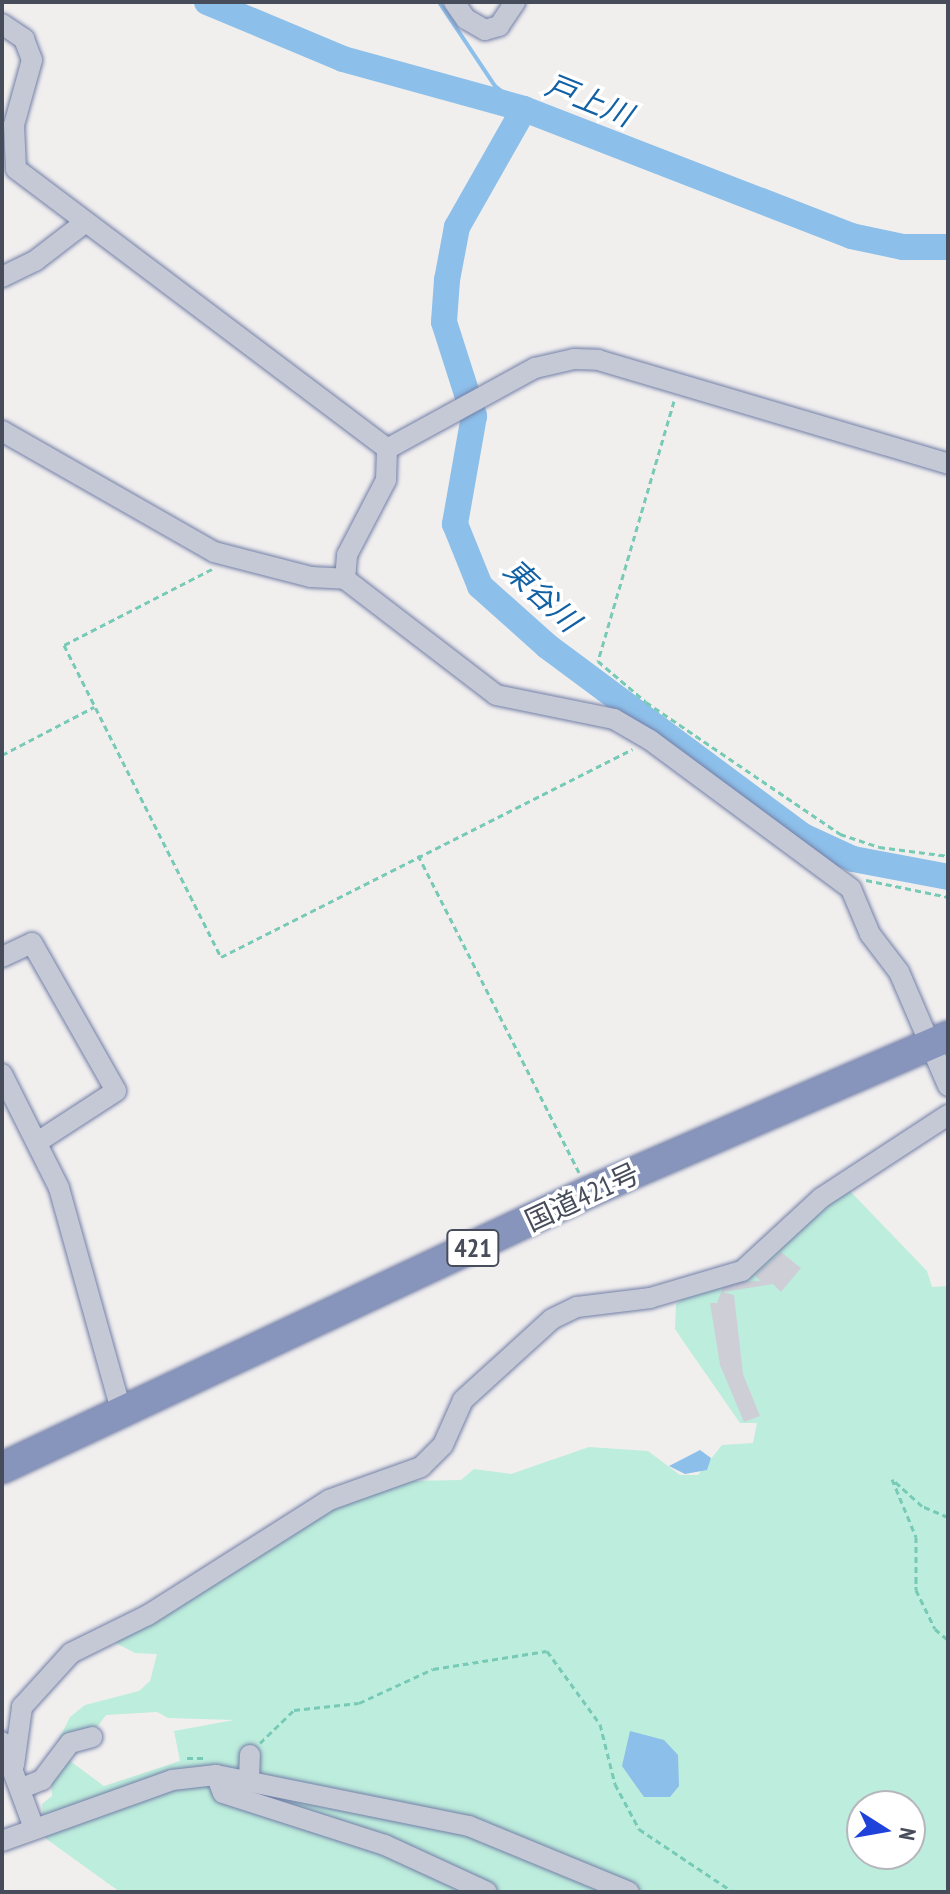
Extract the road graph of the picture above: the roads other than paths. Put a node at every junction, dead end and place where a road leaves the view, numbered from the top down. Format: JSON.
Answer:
{"nodes":[{"id":1,"x":454,"y":2,"type":"edge"},
{"id":2,"x":515,"y":2,"type":"edge"},
{"id":3,"x":2,"y":24,"type":"edge"},
{"id":4,"x":83,"y":224,"type":"junction"},
{"id":5,"x":2,"y":277,"type":"edge"},
{"id":6,"x":2,"y":431,"type":"edge"},
{"id":7,"x":387,"y":449,"type":"junction"},
{"id":8,"x":948,"y":464,"type":"edge"},
{"id":9,"x":345,"y":579,"type":"junction"},
{"id":10,"x":2,"y":957,"type":"edge"},
{"id":11,"x":939,"y":1041,"type":"edge"},
{"id":12,"x":2,"y":1074,"type":"edge"},
{"id":13,"x":948,"y":1086,"type":"edge"},
{"id":14,"x":948,"y":1115,"type":"edge"},
{"id":15,"x":39,"y":1141,"type":"junction"},
{"id":16,"x":122,"y":1413,"type":"junction"},
{"id":17,"x":2,"y":1468,"type":"edge"},
{"id":18,"x":92,"y":1737,"type":"dead end"},
{"id":19,"x":2,"y":1742,"type":"edge"},
{"id":20,"x":250,"y":1755,"type":"road end"},
{"id":21,"x":14,"y":1765,"type":"junction"},
{"id":22,"x":215,"y":1766,"type":"junction"},
{"id":23,"x":249,"y":1780,"type":"junction"},
{"id":24,"x":22,"y":1788,"type":"junction"},
{"id":25,"x":34,"y":1828,"type":"junction"},
{"id":26,"x":2,"y":1841,"type":"edge"},
{"id":27,"x":487,"y":1892,"type":"edge"},
{"id":28,"x":629,"y":1892,"type":"edge"}],
"edges":[{"from":1,"to":2,"type":"street"},
{"from":3,"to":4,"type":"street"},
{"from":4,"to":5,"type":"street"},
{"from":4,"to":7,"type":"street"},
{"from":6,"to":9,"type":"street"},
{"from":7,"to":8,"type":"street"},
{"from":7,"to":9,"type":"street"},
{"from":9,"to":11,"type":"street"},
{"from":10,"to":15,"type":"street"},
{"from":11,"to":13,"type":"street"},
{"from":11,"to":16,"type":"highway","name":"国道421号","number":"421"},
{"from":12,"to":15,"type":"street"},
{"from":14,"to":21,"type":"street"},
{"from":15,"to":16,"type":"street"},
{"from":16,"to":17,"type":"highway","name":"国道421号","number":"421"},
{"from":18,"to":24,"type":"street"},
{"from":19,"to":21,"type":"street"},
{"from":20,"to":23,"type":"street"},
{"from":21,"to":24,"type":"street"},
{"from":22,"to":23,"type":"street"},
{"from":22,"to":25,"type":"street"},
{"from":22,"to":27,"type":"street"},
{"from":23,"to":28,"type":"street"},
{"from":24,"to":25,"type":"street"},
{"from":25,"to":26,"type":"street"}]}
